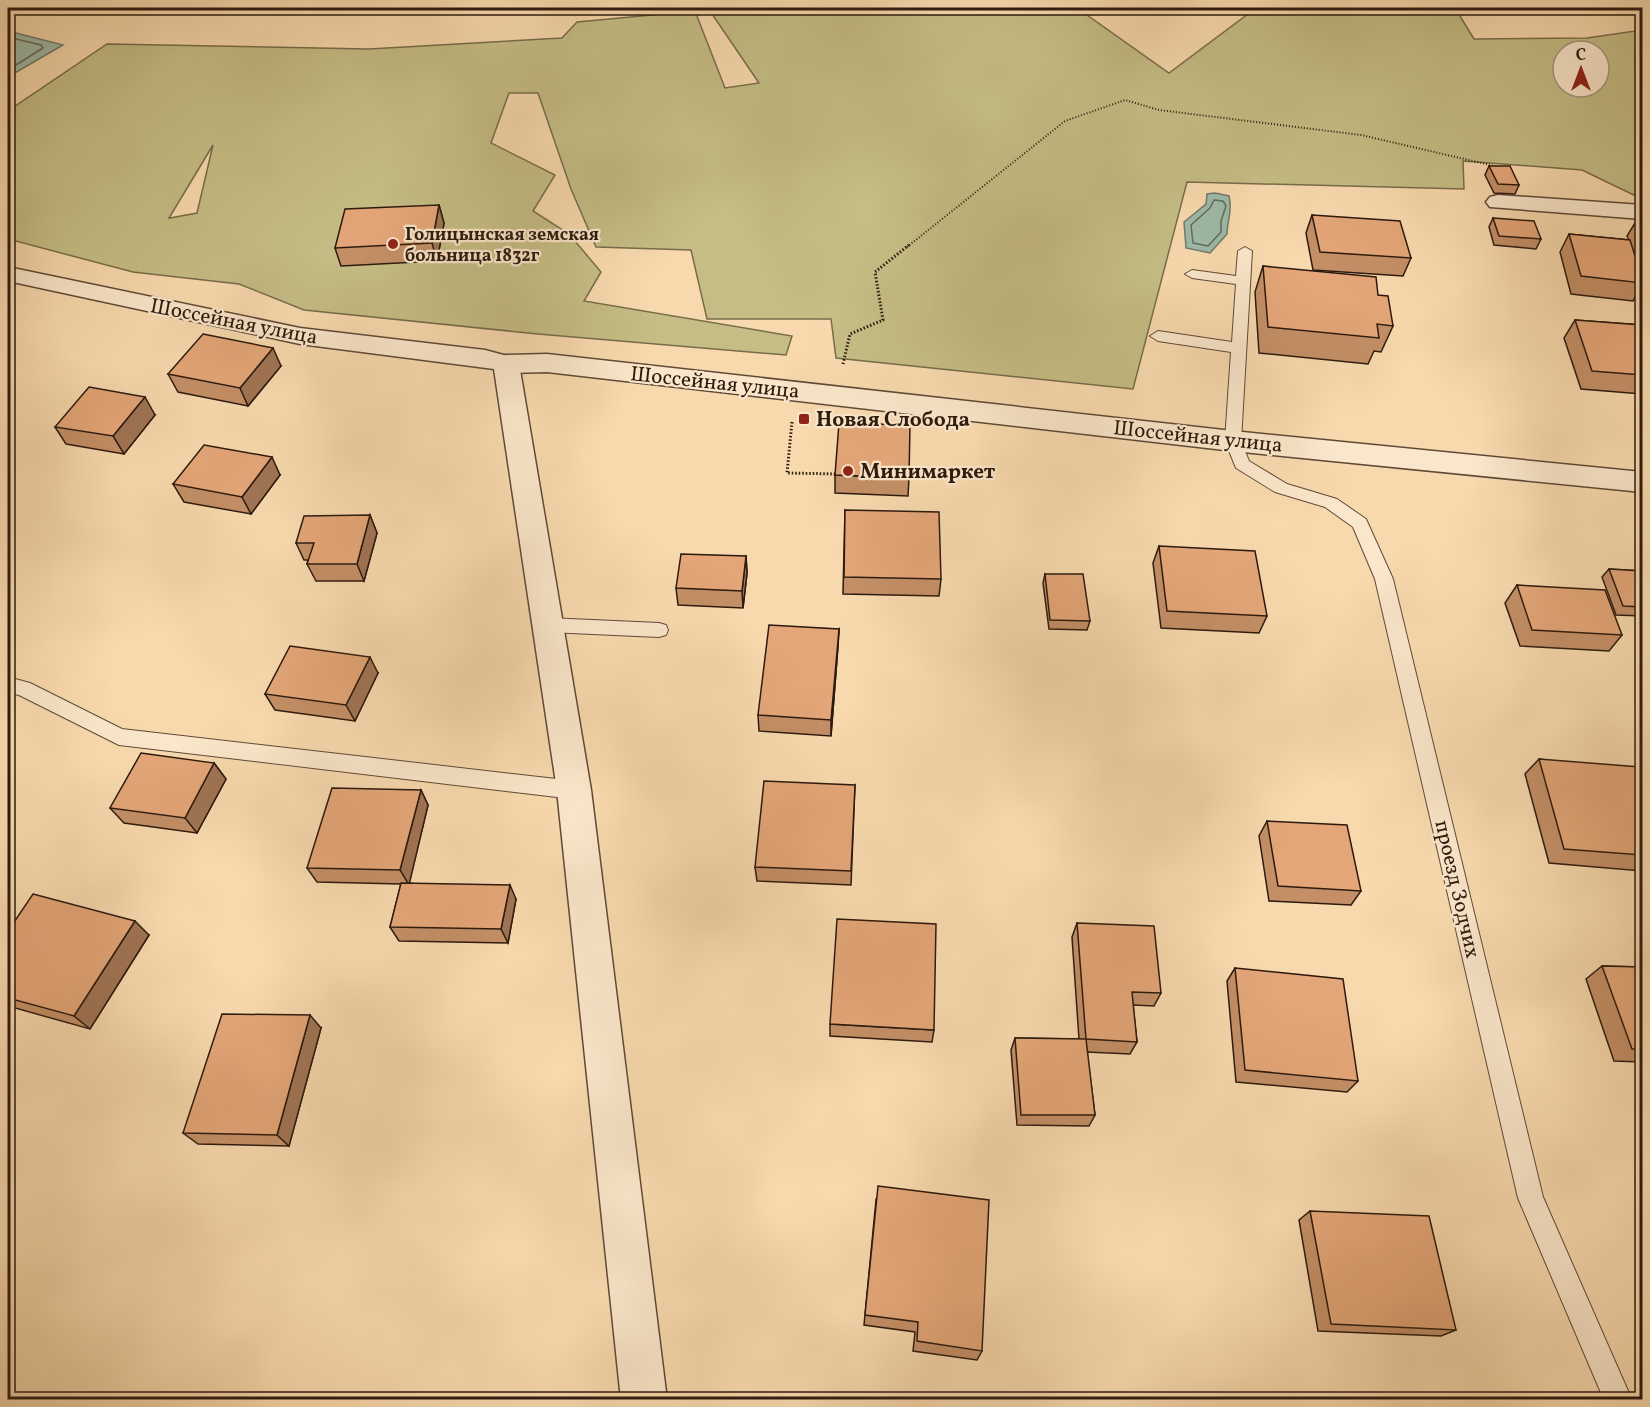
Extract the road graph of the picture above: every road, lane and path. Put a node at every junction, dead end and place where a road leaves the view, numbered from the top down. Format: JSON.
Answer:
{"nodes":[{"id":1,"x":1509,"y":169,"type":"edge"},
{"id":2,"x":1498,"y":202,"type":"dead end"},
{"id":3,"x":1642,"y":212,"type":"edge"},
{"id":4,"x":1245,"y":251,"type":"dead end"},
{"id":5,"x":8,"y":274,"type":"edge"},
{"id":6,"x":1192,"y":274,"type":"dead end"},
{"id":7,"x":1243,"y":281,"type":"junction"},
{"id":8,"x":1158,"y":336,"type":"dead end"},
{"id":9,"x":1239,"y":348,"type":"junction"},
{"id":10,"x":506,"y":364,"type":"junction"},
{"id":11,"x":836,"y":396,"type":"junction"},
{"id":12,"x":793,"y":414,"type":"dead end"},
{"id":13,"x":1233,"y":441,"type":"junction"},
{"id":14,"x":837,"y":474,"type":"edge"},
{"id":15,"x":1642,"y":482,"type":"edge"},
{"id":16,"x":548,"y":625,"type":"junction"},
{"id":17,"x":659,"y":630,"type":"dead end"},
{"id":18,"x":8,"y":685,"type":"edge"},
{"id":19,"x":574,"y":790,"type":"junction"},
{"id":20,"x":644,"y":1400,"type":"edge"},
{"id":21,"x":1618,"y":1400,"type":"edge"}],
"edges":[{"from":1,"to":11,"type":"path"},
{"from":2,"to":3,"type":"street"},
{"from":4,"to":7,"type":"lane"},
{"from":5,"to":10,"type":"street","name":"Шоссейная улица"},
{"from":6,"to":7,"type":"lane"},
{"from":7,"to":9,"type":"lane"},
{"from":8,"to":9,"type":"lane"},
{"from":9,"to":13,"type":"lane"},
{"from":10,"to":11,"type":"street","name":"Шоссейная улица"},
{"from":10,"to":16,"type":"street"},
{"from":11,"to":13,"type":"street","name":"Шоссейная улица"},
{"from":12,"to":14,"type":"path"},
{"from":13,"to":15,"type":"street","name":"Шоссейная улица"},
{"from":13,"to":21,"type":"lane","name":"проезд Зодчих"},
{"from":16,"to":17,"type":"lane"},
{"from":16,"to":19,"type":"street"},
{"from":18,"to":19,"type":"lane"},
{"from":19,"to":20,"type":"street"}]}
